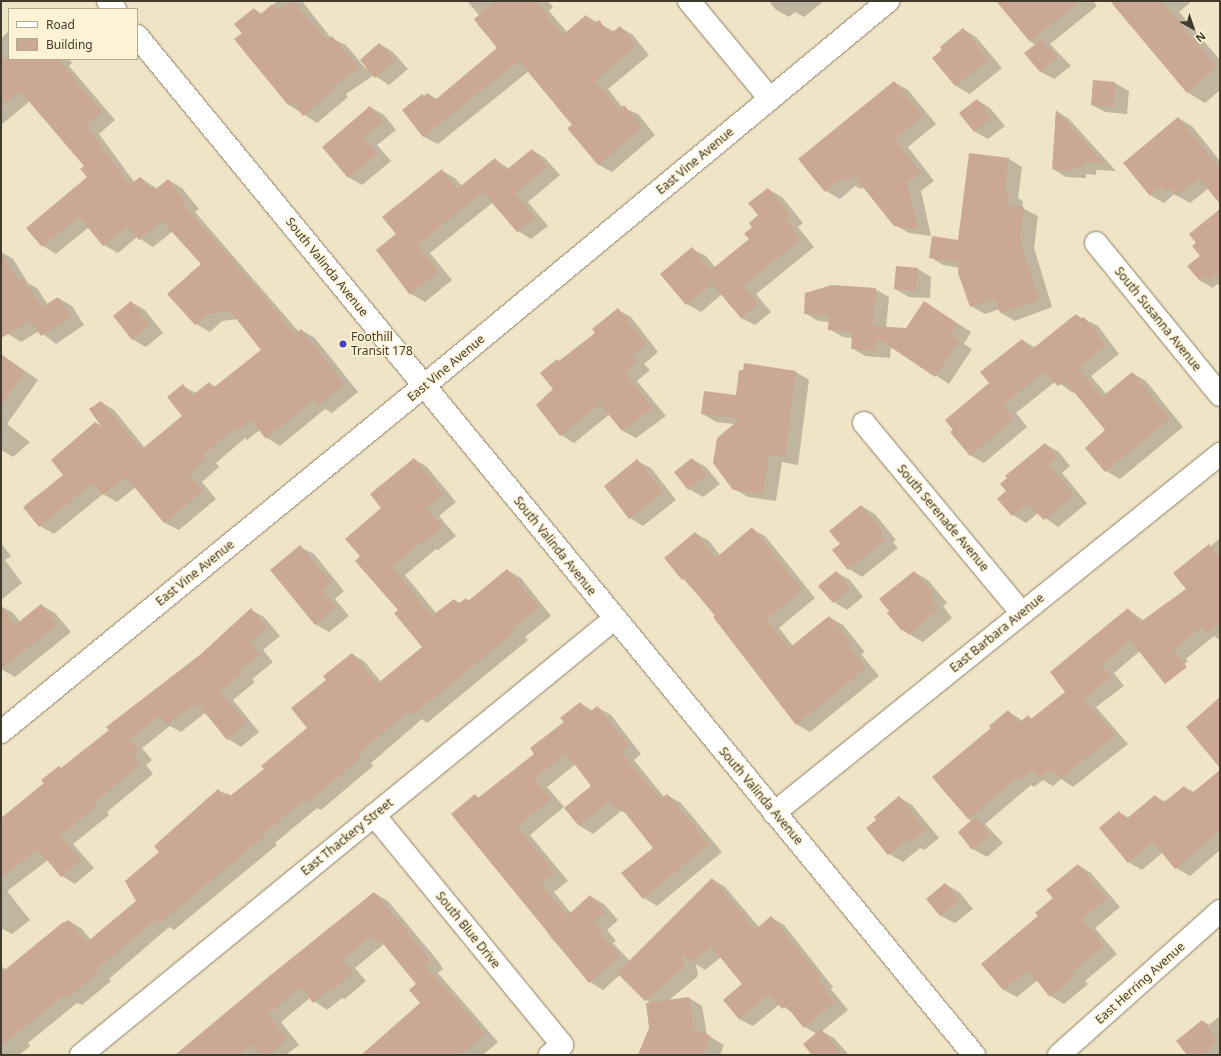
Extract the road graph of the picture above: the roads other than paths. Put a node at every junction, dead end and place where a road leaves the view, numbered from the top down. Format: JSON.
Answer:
{"nodes":[{"id":1,"x":689,"y":1,"type":"edge"},
{"id":2,"x":888,"y":1,"type":"edge"},
{"id":3,"x":138,"y":37,"type":"edge"},
{"id":4,"x":770,"y":99,"type":"junction"},
{"id":5,"x":1096,"y":243,"type":"dead end"},
{"id":6,"x":425,"y":386,"type":"junction"},
{"id":7,"x":1220,"y":395,"type":"edge"},
{"id":8,"x":864,"y":423,"type":"dead end"},
{"id":9,"x":1220,"y":454,"type":"edge"},
{"id":10,"x":1022,"y":613,"type":"junction"},
{"id":11,"x":614,"y":619,"type":"junction"},
{"id":12,"x":1,"y":732,"type":"edge"},
{"id":13,"x":774,"y":813,"type":"junction"},
{"id":14,"x":374,"y":815,"type":"junction"},
{"id":15,"x":1220,"y":911,"type":"edge"},
{"id":16,"x":556,"y":1050,"type":"edge"},
{"id":17,"x":80,"y":1055,"type":"edge"},
{"id":18,"x":974,"y":1055,"type":"edge"},
{"id":19,"x":1059,"y":1055,"type":"edge"}],
"edges":[{"from":1,"to":4,"type":"street"},
{"from":2,"to":4,"type":"street","name":"East Vine Avenue"},
{"from":3,"to":6,"type":"street","name":"South Valinda Avenue"},
{"from":4,"to":6,"type":"street","name":"East Vine Avenue"},
{"from":5,"to":7,"type":"street","name":"South Susanna Avenue"},
{"from":6,"to":11,"type":"street","name":"South Valinda Avenue"},
{"from":6,"to":12,"type":"street","name":"East Vine Avenue"},
{"from":8,"to":10,"type":"street","name":"South Serenade Avenue"},
{"from":9,"to":10,"type":"street","name":"East Barbara Avenue"},
{"from":10,"to":13,"type":"street","name":"East Barbara Avenue"},
{"from":11,"to":13,"type":"street","name":"South Valinda Avenue"},
{"from":11,"to":14,"type":"street","name":"East Thackery Street"},
{"from":13,"to":18,"type":"street","name":"South Valinda Avenue"},
{"from":14,"to":16,"type":"street","name":"South Blue Drive"},
{"from":14,"to":17,"type":"street","name":"East Thackery Street"},
{"from":15,"to":19,"type":"street","name":"East Herring Avenue"}]}
